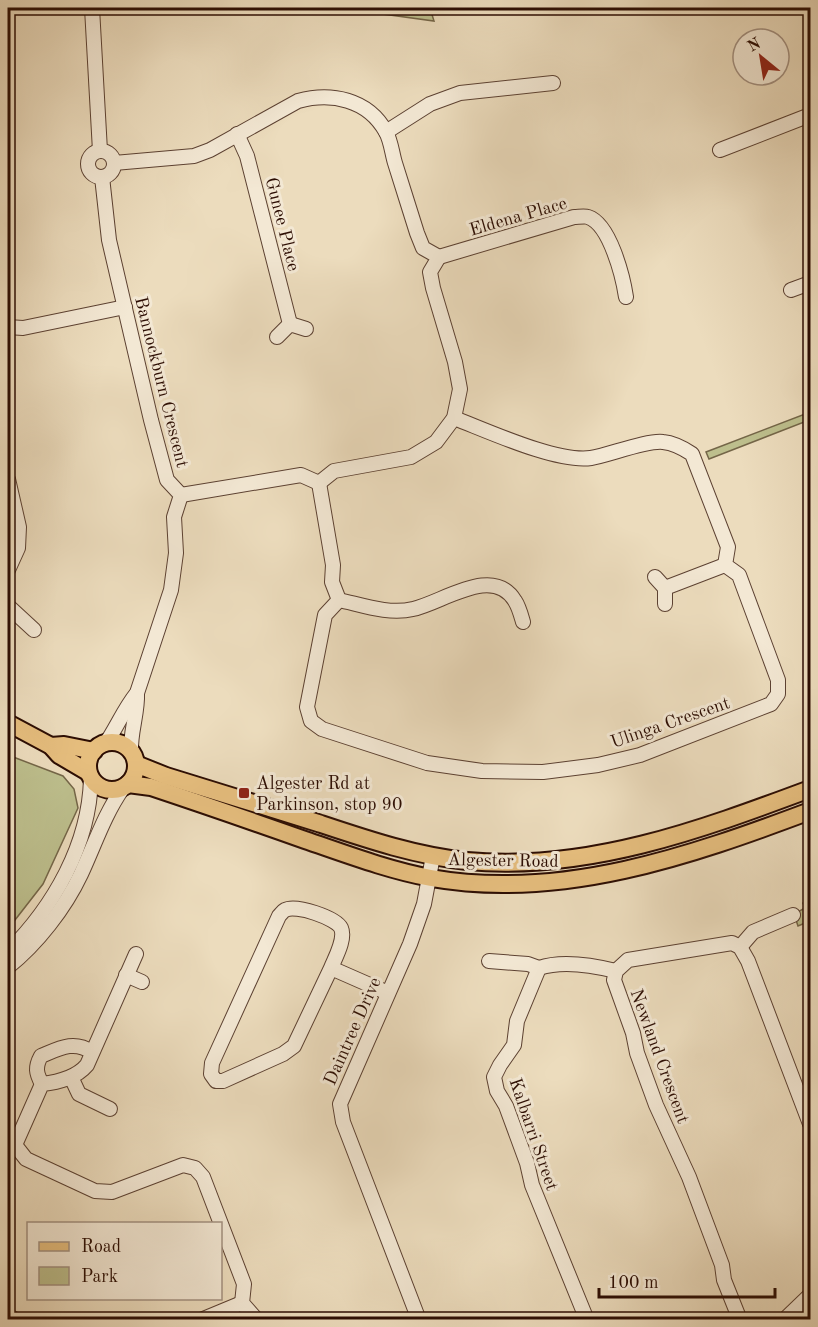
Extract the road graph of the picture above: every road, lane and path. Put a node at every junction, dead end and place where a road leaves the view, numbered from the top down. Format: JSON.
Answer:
{"nodes":[{"id":1,"x":92,"y":8,"type":"edge"},
{"id":2,"x":553,"y":83,"type":"dead end"},
{"id":3,"x":810,"y":115,"type":"edge"},
{"id":4,"x":386,"y":132,"type":"junction"},
{"id":5,"x":237,"y":134,"type":"junction"},
{"id":6,"x":720,"y":150,"type":"dead end"},
{"id":7,"x":100,"y":152,"type":"junction"},
{"id":8,"x":114,"y":163,"type":"junction"},
{"id":9,"x":102,"y":177,"type":"junction"},
{"id":10,"x":439,"y":257,"type":"junction"},
{"id":11,"x":810,"y":283,"type":"edge"},
{"id":12,"x":791,"y":290,"type":"dead end"},
{"id":13,"x":626,"y":297,"type":"dead end"},
{"id":14,"x":125,"y":307,"type":"junction"},
{"id":15,"x":290,"y":324,"type":"junction"},
{"id":16,"x":8,"y":327,"type":"edge"},
{"id":17,"x":306,"y":329,"type":"dead end"},
{"id":18,"x":276,"y":337,"type":"dead end"},
{"id":19,"x":454,"y":418,"type":"junction"},
{"id":20,"x":8,"y":478,"type":"edge"},
{"id":21,"x":319,"y":483,"type":"junction"},
{"id":22,"x":181,"y":495,"type":"junction"},
{"id":23,"x":724,"y":565,"type":"junction"},
{"id":24,"x":8,"y":570,"type":"edge"},
{"id":25,"x":339,"y":600,"type":"junction"},
{"id":26,"x":665,"y":604,"type":"dead end"},
{"id":27,"x":8,"y":606,"type":"edge"},
{"id":28,"x":524,"y":622,"type":"dead end"},
{"id":29,"x":34,"y":630,"type":"dead end"},
{"id":30,"x":137,"y":693,"type":"junction"},
{"id":31,"x":8,"y":723,"type":"edge"},
{"id":32,"x":51,"y":746,"type":"junction"},
{"id":33,"x":100,"y":747,"type":"junction"},
{"id":34,"x":133,"y":758,"type":"junction"},
{"id":35,"x":90,"y":775,"type":"junction"},
{"id":36,"x":126,"y":786,"type":"junction"},
{"id":37,"x":810,"y":789,"type":"edge"},
{"id":38,"x":810,"y":811,"type":"edge"},
{"id":39,"x":433,"y":856,"type":"junction"},
{"id":40,"x":429,"y":878,"type":"junction"},
{"id":41,"x":793,"y":915,"type":"dead end"},
{"id":42,"x":741,"y":947,"type":"junction"},
{"id":43,"x":8,"y":952,"type":"edge"},
{"id":44,"x":136,"y":954,"type":"dead end"},
{"id":45,"x":489,"y":961,"type":"dead end"},
{"id":46,"x":8,"y":968,"type":"edge"},
{"id":47,"x":331,"y":968,"type":"junction"},
{"id":48,"x":539,"y":968,"type":"junction"},
{"id":49,"x":615,"y":971,"type":"junction"},
{"id":50,"x":126,"y":975,"type":"junction"},
{"id":51,"x":142,"y":982,"type":"dead end"},
{"id":52,"x":388,"y":993,"type":"junction"},
{"id":53,"x":92,"y":1052,"type":"junction"},
{"id":54,"x":71,"y":1077,"type":"junction"},
{"id":55,"x":42,"y":1084,"type":"junction"},
{"id":56,"x":110,"y":1109,"type":"dead end"},
{"id":57,"x":810,"y":1124,"type":"edge"},
{"id":58,"x":11,"y":1145,"type":"edge"},
{"id":59,"x":220,"y":1222,"type":"edge"},
{"id":60,"x":222,"y":1227,"type":"edge"},
{"id":61,"x":810,"y":1295,"type":"edge"},
{"id":62,"x":242,"y":1303,"type":"junction"},
{"id":63,"x":8,"y":1316,"type":"edge"},
{"id":64,"x":16,"y":1320,"type":"edge"},
{"id":65,"x":201,"y":1320,"type":"edge"},
{"id":66,"x":257,"y":1320,"type":"edge"},
{"id":67,"x":419,"y":1320,"type":"edge"},
{"id":68,"x":587,"y":1320,"type":"edge"},
{"id":69,"x":740,"y":1320,"type":"edge"},
{"id":70,"x":784,"y":1320,"type":"edge"}],
"edges":[{"from":1,"to":7,"type":"street"},
{"from":2,"to":4,"type":"street"},
{"from":3,"to":6,"type":"street"},
{"from":4,"to":5,"type":"street"},
{"from":4,"to":10,"type":"street"},
{"from":5,"to":8,"type":"street"},
{"from":5,"to":15,"type":"street","name":"Gunee Place"},
{"from":7,"to":8,"type":"street"},
{"from":7,"to":9,"type":"street"},
{"from":8,"to":9,"type":"street"},
{"from":9,"to":14,"type":"street","name":"Bannockburn Crescent"},
{"from":10,"to":13,"type":"street","name":"Eldena Place"},
{"from":10,"to":19,"type":"street"},
{"from":11,"to":12,"type":"street"},
{"from":14,"to":16,"type":"street"},
{"from":14,"to":22,"type":"street","name":"Bannockburn Crescent"},
{"from":15,"to":17,"type":"street"},
{"from":15,"to":18,"type":"street"},
{"from":19,"to":21,"type":"street"},
{"from":19,"to":23,"type":"street"},
{"from":20,"to":24,"type":"street"},
{"from":21,"to":22,"type":"street"},
{"from":21,"to":25,"type":"street"},
{"from":22,"to":30,"type":"street","name":"Bannockburn Crescent"},
{"from":23,"to":25,"type":"street","name":"Ulinga Crescent"},
{"from":23,"to":26,"type":"street"},
{"from":25,"to":28,"type":"street"},
{"from":27,"to":29,"type":"street"},
{"from":30,"to":33,"type":"street","name":"Bannockburn Crescent"},
{"from":30,"to":34,"type":"street","name":"Bannockburn Crescent"},
{"from":31,"to":32,"type":"main road"},
{"from":32,"to":33,"type":"main road"},
{"from":32,"to":35,"type":"main road"},
{"from":33,"to":34,"type":"main road"},
{"from":33,"to":35,"type":"main road"},
{"from":34,"to":36,"type":"main road"},
{"from":34,"to":39,"type":"main road","name":"Algester Road"},
{"from":35,"to":36,"type":"main road"},
{"from":35,"to":43,"type":"street"},
{"from":36,"to":40,"type":"main road","name":"Algester Road"},
{"from":36,"to":46,"type":"street"},
{"from":37,"to":39,"type":"main road","name":"Algester Road"},
{"from":38,"to":40,"type":"main road","name":"Algester Road"},
{"from":39,"to":40,"type":"street","name":"Daintree Drive"},
{"from":40,"to":52,"type":"street","name":"Daintree Drive"},
{"from":41,"to":42,"type":"street"},
{"from":42,"to":49,"type":"street","name":"Newland Crescent"},
{"from":42,"to":57,"type":"street"},
{"from":44,"to":50,"type":"street"},
{"from":45,"to":48,"type":"street"},
{"from":47,"to":47,"type":"street"},
{"from":47,"to":52,"type":"street"},
{"from":48,"to":49,"type":"street"},
{"from":48,"to":68,"type":"street","name":"Kalbarri Street"},
{"from":49,"to":69,"type":"street","name":"Newland Crescent"},
{"from":50,"to":51,"type":"street"},
{"from":50,"to":53,"type":"street"},
{"from":52,"to":67,"type":"street","name":"Daintree Drive"},
{"from":53,"to":54,"type":"street"},
{"from":53,"to":55,"type":"street"},
{"from":54,"to":55,"type":"street"},
{"from":54,"to":56,"type":"street"},
{"from":55,"to":58,"type":"street"},
{"from":58,"to":59,"type":"street"},
{"from":60,"to":62,"type":"street"},
{"from":61,"to":70,"type":"street"},
{"from":62,"to":65,"type":"street"},
{"from":62,"to":66,"type":"street"},
{"from":63,"to":64,"type":"street"}]}
